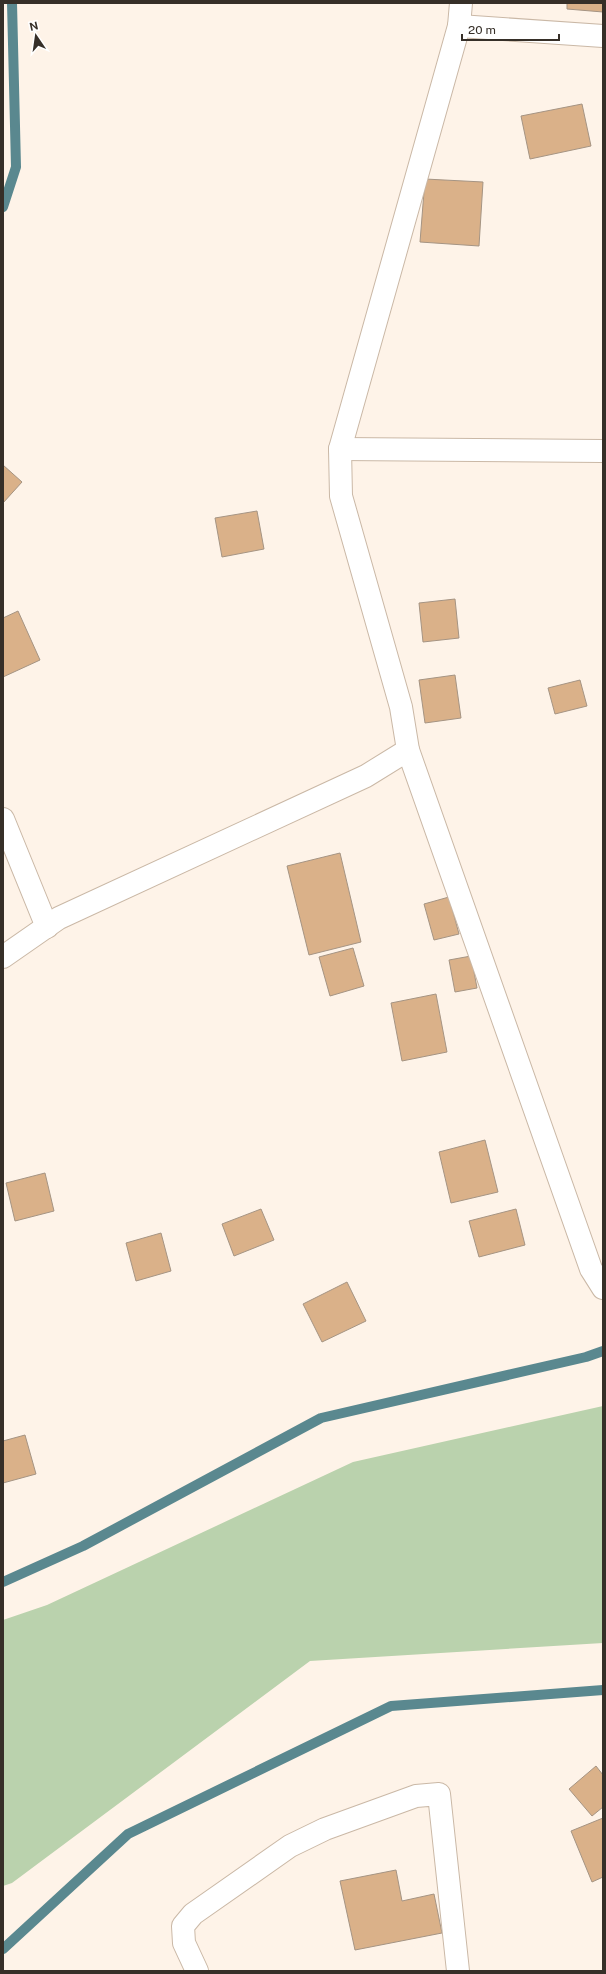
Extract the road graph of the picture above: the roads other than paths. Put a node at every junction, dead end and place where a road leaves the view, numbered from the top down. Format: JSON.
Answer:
{"nodes":[{"id":1,"x":461,"y":3,"type":"edge"},
{"id":2,"x":458,"y":26,"type":"junction"},
{"id":3,"x":603,"y":36,"type":"edge"},
{"id":4,"x":340,"y":449,"type":"junction"},
{"id":5,"x":603,"y":451,"type":"edge"},
{"id":6,"x":408,"y":750,"type":"junction"},
{"id":7,"x":3,"y":819,"type":"edge"},
{"id":8,"x":47,"y":927,"type":"junction"},
{"id":9,"x":3,"y":957,"type":"edge"},
{"id":10,"x":603,"y":1288,"type":"edge"},
{"id":11,"x":197,"y":1971,"type":"edge"},
{"id":12,"x":458,"y":1971,"type":"edge"}],
"edges":[{"from":1,"to":2,"type":"street"},
{"from":2,"to":3,"type":"street"},
{"from":2,"to":4,"type":"street"},
{"from":4,"to":5,"type":"street"},
{"from":4,"to":6,"type":"street"},
{"from":6,"to":8,"type":"street"},
{"from":6,"to":10,"type":"street"},
{"from":7,"to":8,"type":"street"},
{"from":8,"to":9,"type":"street"},
{"from":11,"to":12,"type":"street"}]}
